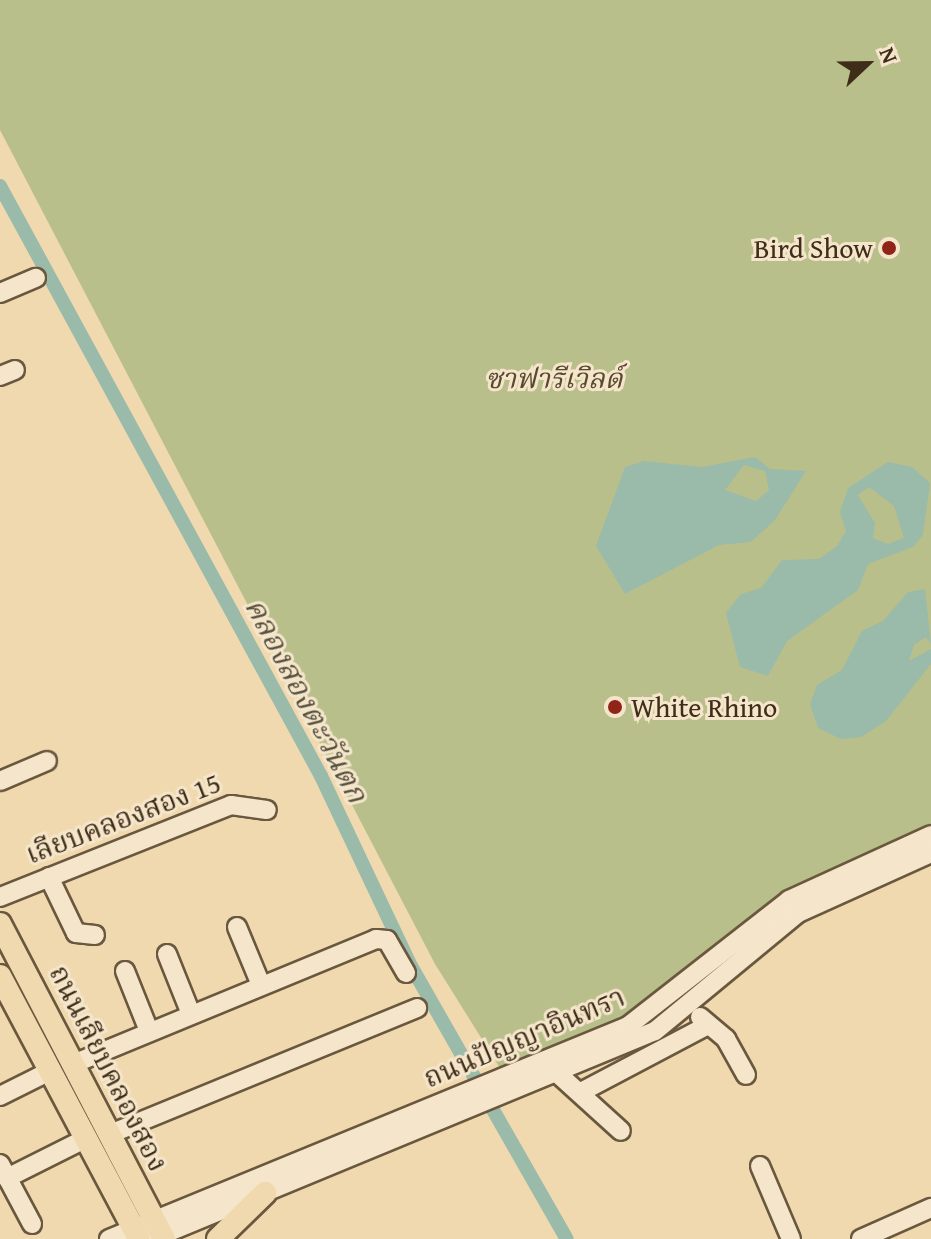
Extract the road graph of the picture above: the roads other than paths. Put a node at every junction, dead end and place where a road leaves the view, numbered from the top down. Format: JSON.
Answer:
{"nodes":[{"id":1,"x":36,"y":278,"type":"dead end"},
{"id":2,"x":0,"y":293,"type":"edge"},
{"id":3,"x":47,"y":761,"type":"dead end"},
{"id":4,"x":0,"y":781,"type":"edge"},
{"id":5,"x":267,"y":810,"type":"dead end"},
{"id":6,"x":931,"y":835,"type":"edge"},
{"id":7,"x":931,"y":853,"type":"edge"},
{"id":8,"x":49,"y":877,"type":"junction"},
{"id":9,"x":0,"y":897,"type":"edge"},
{"id":10,"x":0,"y":924,"type":"edge"},
{"id":11,"x":237,"y":927,"type":"dead end"},
{"id":12,"x":95,"y":935,"type":"dead end"},
{"id":13,"x":167,"y":954,"type":"dead end"},
{"id":14,"x":125,"y":971,"type":"dead end"},
{"id":15,"x":406,"y":973,"type":"dead end"},
{"id":16,"x":0,"y":976,"type":"edge"},
{"id":17,"x":261,"y":985,"type":"junction"},
{"id":18,"x":7,"y":1006,"type":"edge"},
{"id":19,"x":689,"y":1007,"type":"junction"},
{"id":20,"x":417,"y":1008,"type":"dead end"},
{"id":21,"x":191,"y":1014,"type":"junction"},
{"id":22,"x":708,"y":1025,"type":"junction"},
{"id":23,"x":149,"y":1031,"type":"junction"},
{"id":24,"x":73,"y":1064,"type":"junction"},
{"id":25,"x":50,"y":1071,"type":"junction"},
{"id":26,"x":557,"y":1073,"type":"junction"},
{"id":27,"x":746,"y":1075,"type":"dead end"},
{"id":28,"x":513,"y":1082,"type":"junction"},
{"id":29,"x":581,"y":1092,"type":"junction"},
{"id":30,"x":0,"y":1096,"type":"edge"},
{"id":31,"x":471,"y":1099,"type":"junction"},
{"id":32,"x":621,"y":1131,"type":"dead end"},
{"id":33,"x":110,"y":1134,"type":"junction"},
{"id":34,"x":85,"y":1139,"type":"junction"},
{"id":35,"x":760,"y":1166,"type":"dead end"},
{"id":36,"x":4,"y":1171,"type":"edge"},
{"id":37,"x":265,"y":1193,"type":"junction"},
{"id":38,"x":931,"y":1208,"type":"edge"},
{"id":39,"x":32,"y":1224,"type":"dead end"},
{"id":40,"x":151,"y":1234,"type":"edge"},
{"id":41,"x":109,"y":1239,"type":"edge"},
{"id":42,"x":218,"y":1239,"type":"edge"},
{"id":43,"x":791,"y":1239,"type":"edge"},
{"id":44,"x":861,"y":1239,"type":"edge"}],
"edges":[{"from":1,"to":2,"type":"street"},
{"from":3,"to":4,"type":"street"},
{"from":5,"to":8,"type":"street","name":"เลียบคลองสอง 15"},
{"from":6,"to":28,"type":"street","name":"ถนนปัญญาอินทรา"},
{"from":7,"to":19,"type":"street","name":"ถนนปัญญาอินทรา"},
{"from":8,"to":9,"type":"street","name":"เลียบคลองสอง 15"},
{"from":8,"to":12,"type":"street"},
{"from":10,"to":24,"type":"main road","name":"ถนนเลียบคลองสอง"},
{"from":11,"to":17,"type":"street"},
{"from":13,"to":21,"type":"street"},
{"from":14,"to":23,"type":"street"},
{"from":15,"to":17,"type":"street"},
{"from":16,"to":18,"type":"main road","name":"ถนนเลียบคลองสอง"},
{"from":17,"to":21,"type":"street"},
{"from":18,"to":25,"type":"main road","name":"ถนนเลียบคลองสอง"},
{"from":19,"to":22,"type":"street"},
{"from":19,"to":26,"type":"street","name":"ถนนปัญญาอินทรา"},
{"from":20,"to":33,"type":"street"},
{"from":21,"to":23,"type":"street"},
{"from":22,"to":27,"type":"street"},
{"from":22,"to":29,"type":"street"},
{"from":23,"to":24,"type":"street"},
{"from":24,"to":33,"type":"main road","name":"ถนนเลียบคลองสอง"},
{"from":25,"to":30,"type":"street"},
{"from":25,"to":34,"type":"main road","name":"ถนนเลียบคลองสอง"},
{"from":26,"to":28,"type":"street","name":"ถนนปัญญาอินทรา"},
{"from":26,"to":29,"type":"street"},
{"from":28,"to":31,"type":"street","name":"ถนนปัญญาอินทรา"},
{"from":29,"to":32,"type":"street"},
{"from":31,"to":37,"type":"street","name":"ถนนปัญญาอินทรา"},
{"from":31,"to":40,"type":"street","name":"ถนนปัญญาอินทรา"},
{"from":33,"to":40,"type":"main road","name":"ถนนเลียบคลองสอง"},
{"from":34,"to":36,"type":"street"},
{"from":34,"to":40,"type":"main road","name":"ถนนเลียบคลองสอง"},
{"from":35,"to":43,"type":"street"},
{"from":36,"to":39,"type":"street"},
{"from":37,"to":40,"type":"street","name":"ถนนปัญญาอินทรา"},
{"from":37,"to":42,"type":"main road"},
{"from":38,"to":44,"type":"street"},
{"from":40,"to":41,"type":"street","name":"ถนนปัญญาอินทรา"}]}
